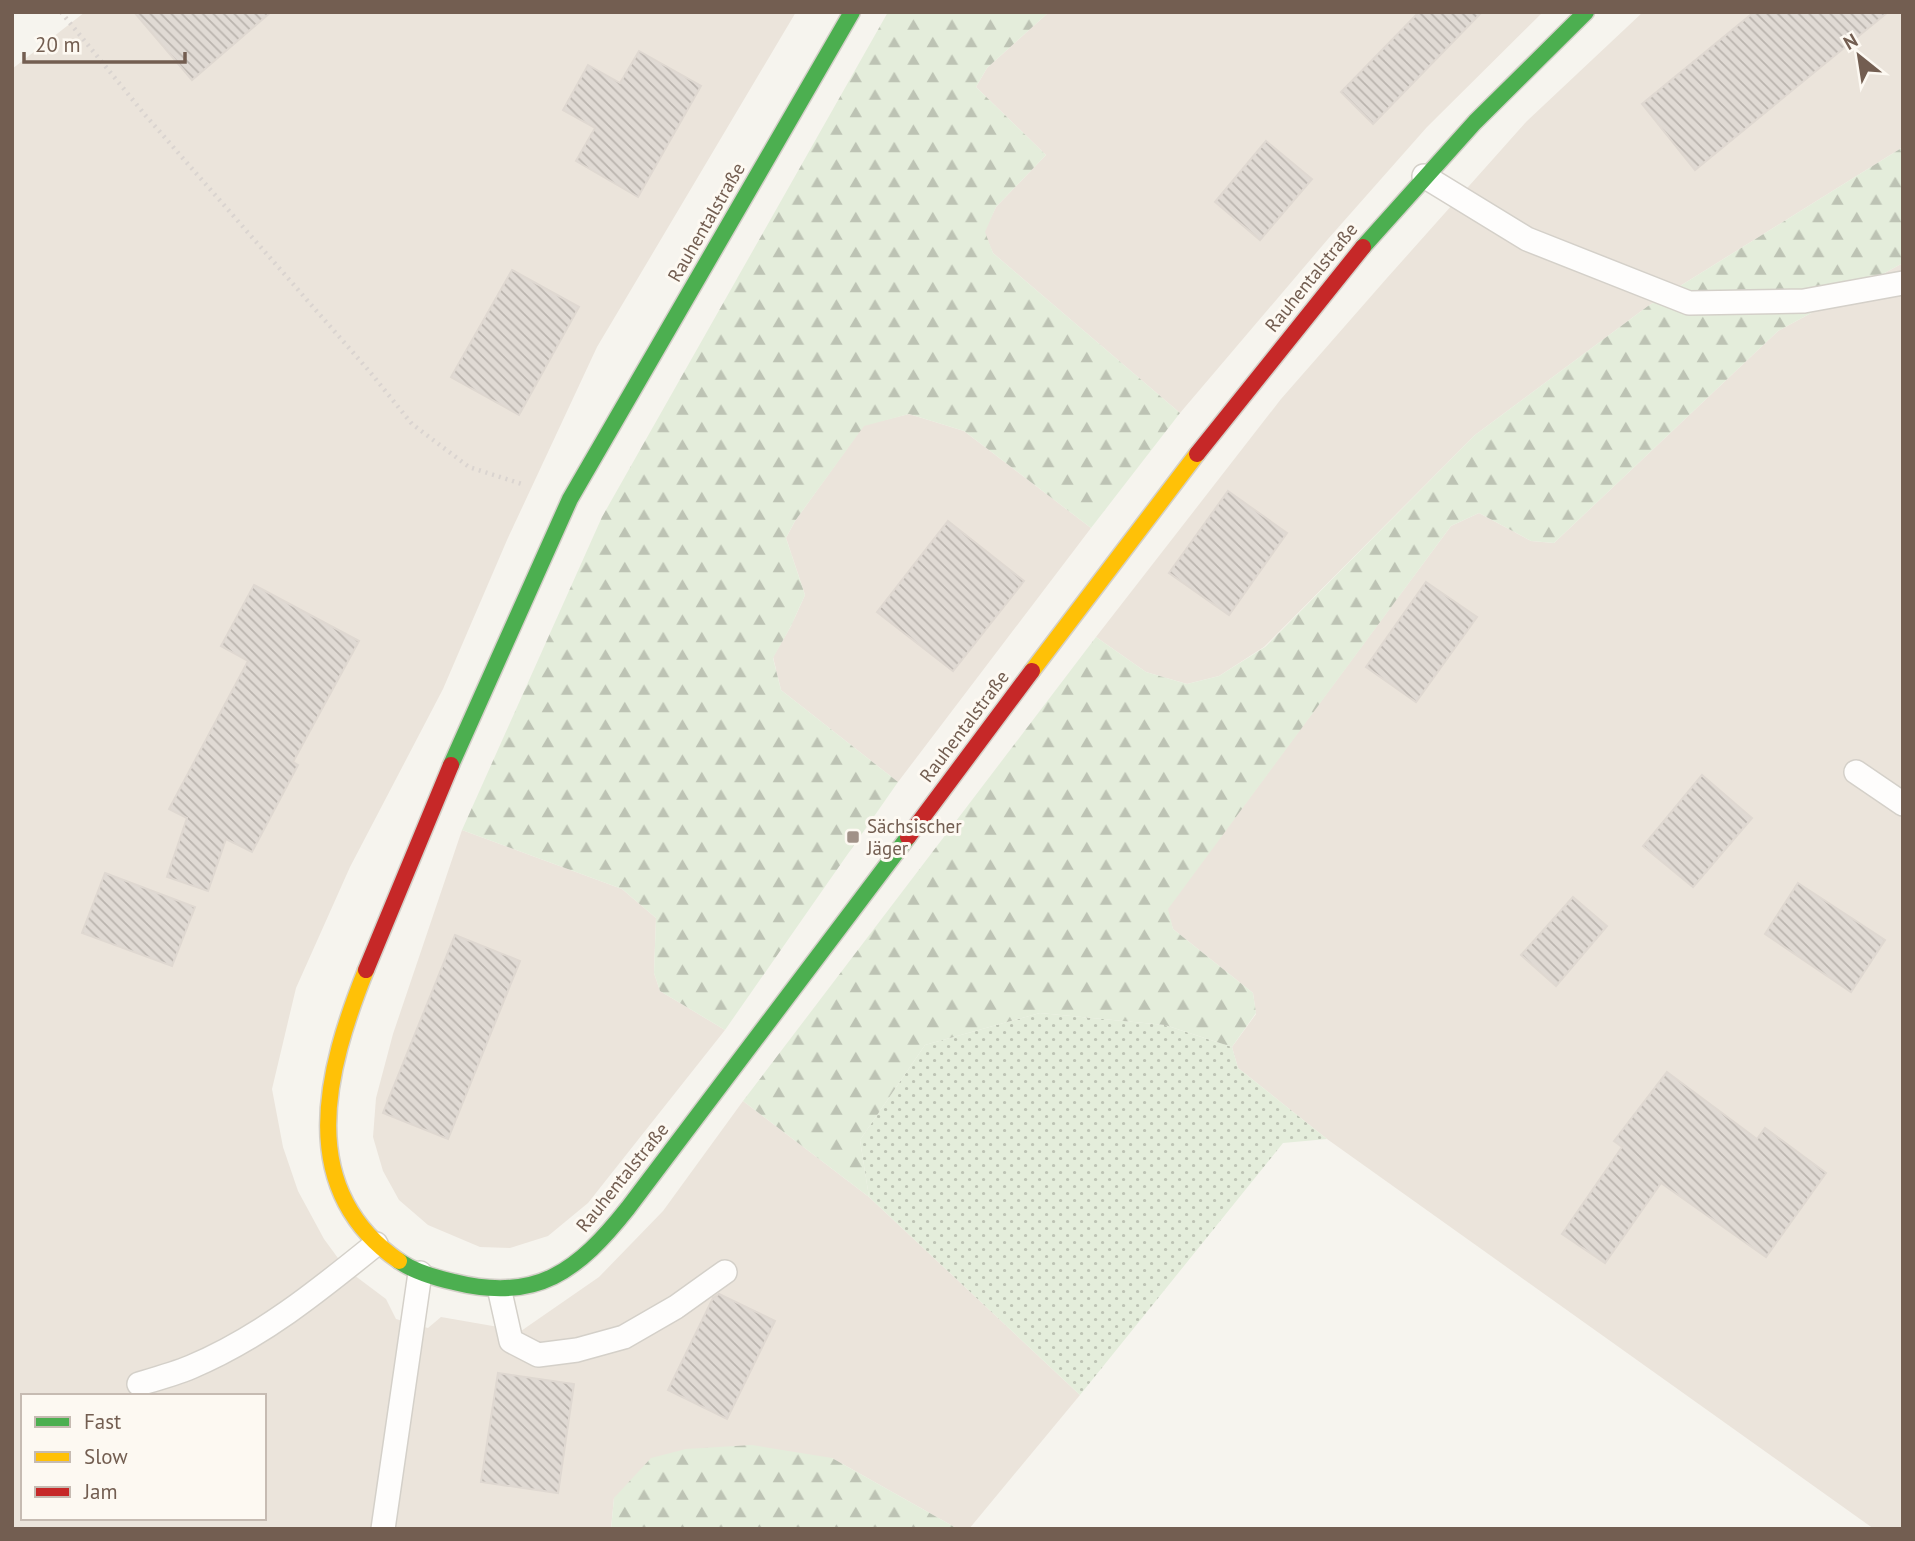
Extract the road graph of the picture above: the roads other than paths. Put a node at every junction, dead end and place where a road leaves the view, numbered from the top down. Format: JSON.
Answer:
{"nodes":[{"id":1,"x":852,"y":12,"type":"edge"},
{"id":2,"x":1586,"y":12,"type":"edge"},
{"id":3,"x":1424,"y":176,"type":"junction"},
{"id":4,"x":1903,"y":283,"type":"edge"},
{"id":5,"x":1856,"y":772,"type":"dead end"},
{"id":6,"x":1903,"y":804,"type":"edge"},
{"id":7,"x":376,"y":1244,"type":"junction"},
{"id":8,"x":725,"y":1272,"type":"dead end"},
{"id":9,"x":420,"y":1273,"type":"junction"},
{"id":10,"x":500,"y":1292,"type":"junction"},
{"id":11,"x":139,"y":1384,"type":"dead end"},
{"id":12,"x":383,"y":1529,"type":"edge"}],
"edges":[{"from":1,"to":7,"type":"street","name":"Rauhentalstraße"},
{"from":2,"to":3,"type":"street","name":"Rauhentalstraße"},
{"from":3,"to":4,"type":"lane"},
{"from":3,"to":10,"type":"street","name":"Rauhentalstraße"},
{"from":5,"to":6,"type":"lane"},
{"from":7,"to":9,"type":"street","name":"Rauhentalstraße"},
{"from":7,"to":11,"type":"lane"},
{"from":8,"to":10,"type":"lane"},
{"from":9,"to":10,"type":"street","name":"Rauhentalstraße"},
{"from":9,"to":12,"type":"lane"}]}
